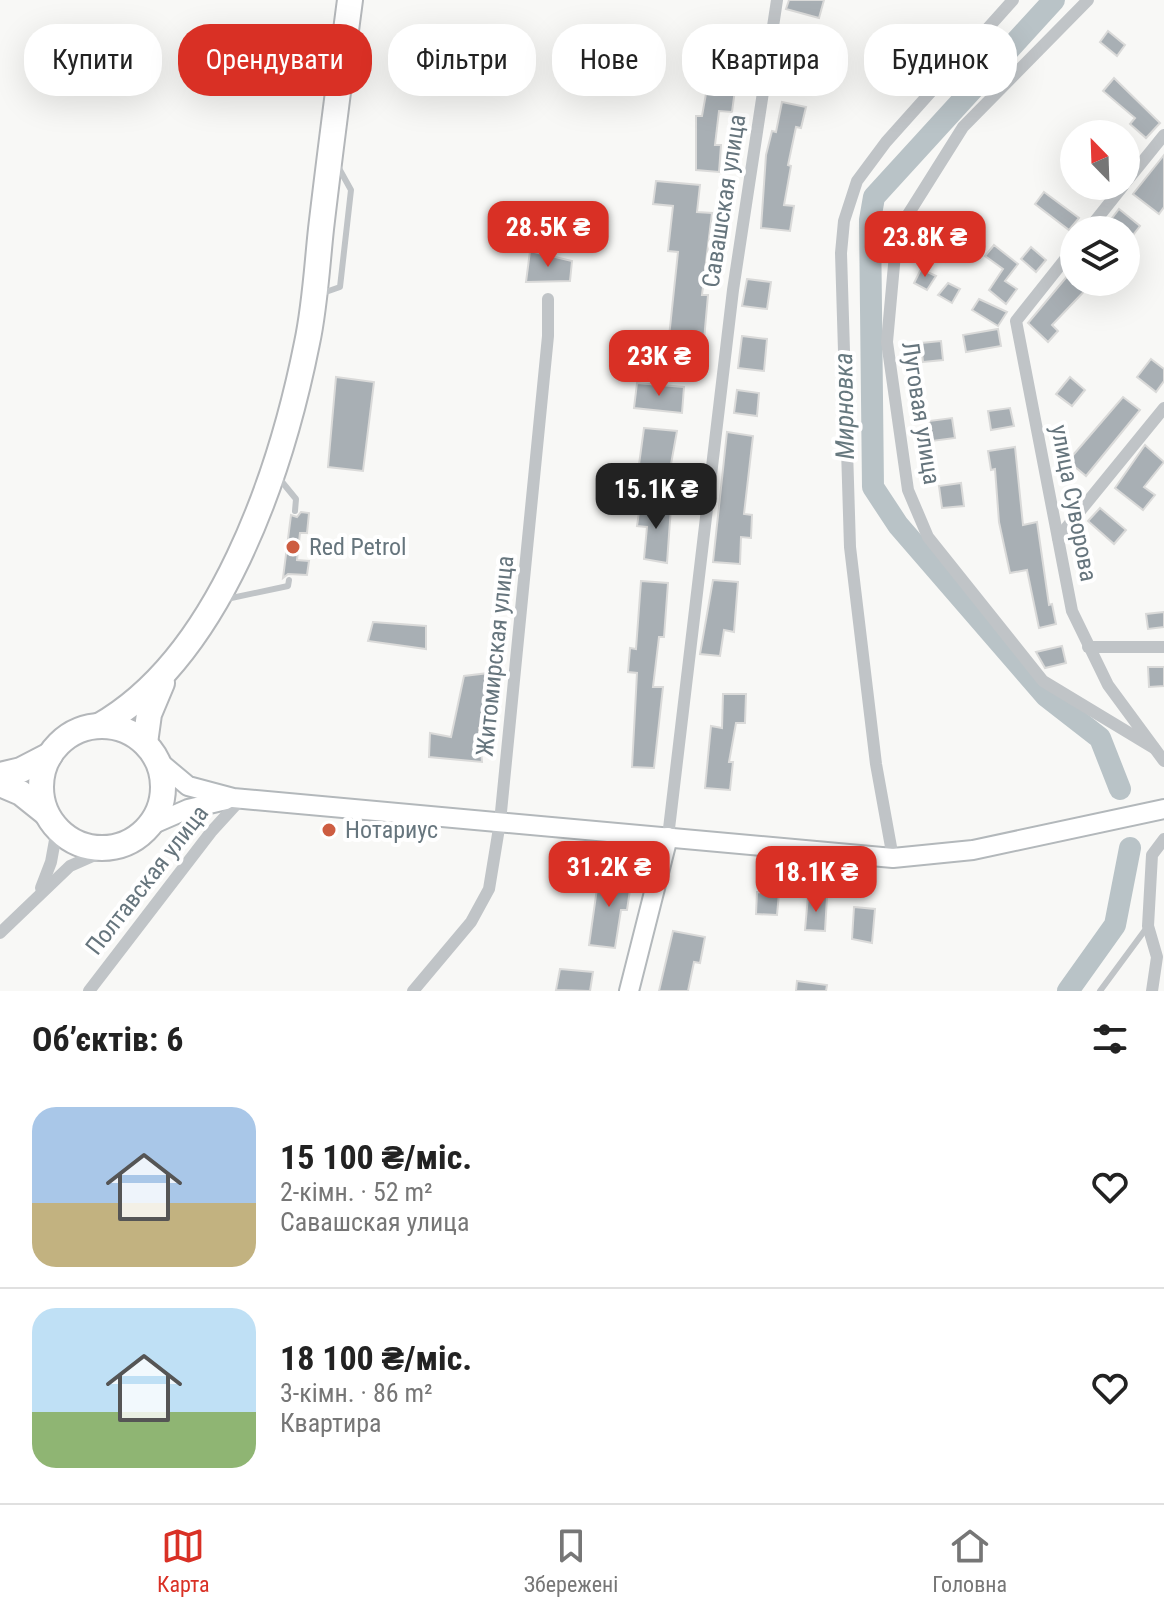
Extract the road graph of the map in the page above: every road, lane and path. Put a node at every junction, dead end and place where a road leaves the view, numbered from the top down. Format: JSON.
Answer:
{"nodes":[{"id":1,"x":350,"y":0,"type":"edge"},
{"id":2,"x":777,"y":0,"type":"edge"},
{"id":3,"x":1013,"y":0,"type":"edge"},
{"id":4,"x":1088,"y":0,"type":"edge"},
{"id":5,"x":1164,"y":135,"type":"edge"},
{"id":6,"x":1140,"y":164,"type":"edge"},
{"id":7,"x":1111,"y":200,"type":"edge"},
{"id":8,"x":1099,"y":216,"type":"edge"},
{"id":9,"x":1060,"y":266,"type":"edge"},
{"id":10,"x":548,"y":299,"type":"dead end"},
{"id":11,"x":1164,"y":408,"type":"edge"},
{"id":12,"x":273,"y":471,"type":"junction"},
{"id":13,"x":295,"y":511,"type":"dead end"},
{"id":14,"x":1058,"y":538,"type":"junction"},
{"id":15,"x":289,"y":580,"type":"dead end"},
{"id":16,"x":219,"y":601,"type":"junction"},
{"id":17,"x":1088,"y":647,"type":"junction"},
{"id":18,"x":1164,"y":647,"type":"edge"},
{"id":19,"x":166,"y":673,"type":"junction"},
{"id":20,"x":99,"y":726,"type":"junction"},
{"id":21,"x":1154,"y":748,"type":"junction"},
{"id":22,"x":151,"y":752,"type":"junction"},
{"id":23,"x":50,"y":755,"type":"junction"},
{"id":24,"x":1164,"y":761,"type":"edge"},
{"id":25,"x":0,"y":775,"type":"edge"},
{"id":26,"x":0,"y":784,"type":"edge"},
{"id":27,"x":238,"y":798,"type":"junction"},
{"id":28,"x":1164,"y":809,"type":"edge"},
{"id":29,"x":51,"y":821,"type":"junction"},
{"id":30,"x":500,"y":822,"type":"junction"},
{"id":31,"x":149,"y":826,"type":"junction"},
{"id":32,"x":668,"y":837,"type":"junction"},
{"id":33,"x":1164,"y":839,"type":"edge"},
{"id":34,"x":113,"y":847,"type":"junction"},
{"id":35,"x":893,"y":858,"type":"junction"},
{"id":36,"x":34,"y":902,"type":"junction"},
{"id":37,"x":1148,"y":926,"type":"junction"},
{"id":38,"x":0,"y":933,"type":"edge"},
{"id":39,"x":89,"y":991,"type":"edge"},
{"id":40,"x":413,"y":991,"type":"edge"},
{"id":41,"x":629,"y":991,"type":"edge"},
{"id":42,"x":1100,"y":991,"type":"edge"},
{"id":43,"x":1152,"y":991,"type":"edge"}],
"edges":[{"from":1,"to":12,"type":"highway"},
{"from":2,"to":32,"type":"street","name":"Савашская улица"},
{"from":3,"to":35,"type":"street"},
{"from":4,"to":21,"type":"street","name":"Луговая улица"},
{"from":5,"to":6,"type":"street"},
{"from":7,"to":8,"type":"street"},
{"from":9,"to":14,"type":"street","name":"улица Суворова"},
{"from":10,"to":30,"type":"street","name":"Житомирская улица"},
{"from":11,"to":14,"type":"street"},
{"from":12,"to":13,"type":"lane"},
{"from":12,"to":16,"type":"highway"},
{"from":14,"to":17,"type":"street","name":"улица Суворова"},
{"from":15,"to":16,"type":"lane"},
{"from":16,"to":19,"type":"highway"},
{"from":17,"to":18,"type":"street"},
{"from":17,"to":21,"type":"street","name":"улица Суворова"},
{"from":19,"to":20,"type":"highway"},
{"from":19,"to":22,"type":"highway"},
{"from":20,"to":22,"type":"highway"},
{"from":20,"to":23,"type":"highway"},
{"from":21,"to":24,"type":"street","name":"улица Суворова"},
{"from":22,"to":27,"type":"main road"},
{"from":22,"to":31,"type":"highway"},
{"from":23,"to":25,"type":"highway"},
{"from":23,"to":29,"type":"highway"},
{"from":26,"to":29,"type":"highway"},
{"from":27,"to":30,"type":"main road"},
{"from":27,"to":31,"type":"main road"},
{"from":27,"to":39,"type":"street","name":"Полтавская улица"},
{"from":28,"to":35,"type":"main road"},
{"from":29,"to":34,"type":"highway"},
{"from":29,"to":36,"type":"street"},
{"from":30,"to":32,"type":"main road"},
{"from":30,"to":40,"type":"street","name":"Житомирская улица"},
{"from":31,"to":34,"type":"highway"},
{"from":32,"to":35,"type":"main road"},
{"from":32,"to":41,"type":"main road"},
{"from":33,"to":37,"type":"street"},
{"from":34,"to":36,"type":"street"},
{"from":36,"to":38,"type":"street"},
{"from":37,"to":42,"type":"lane"},
{"from":37,"to":43,"type":"street"}]}
